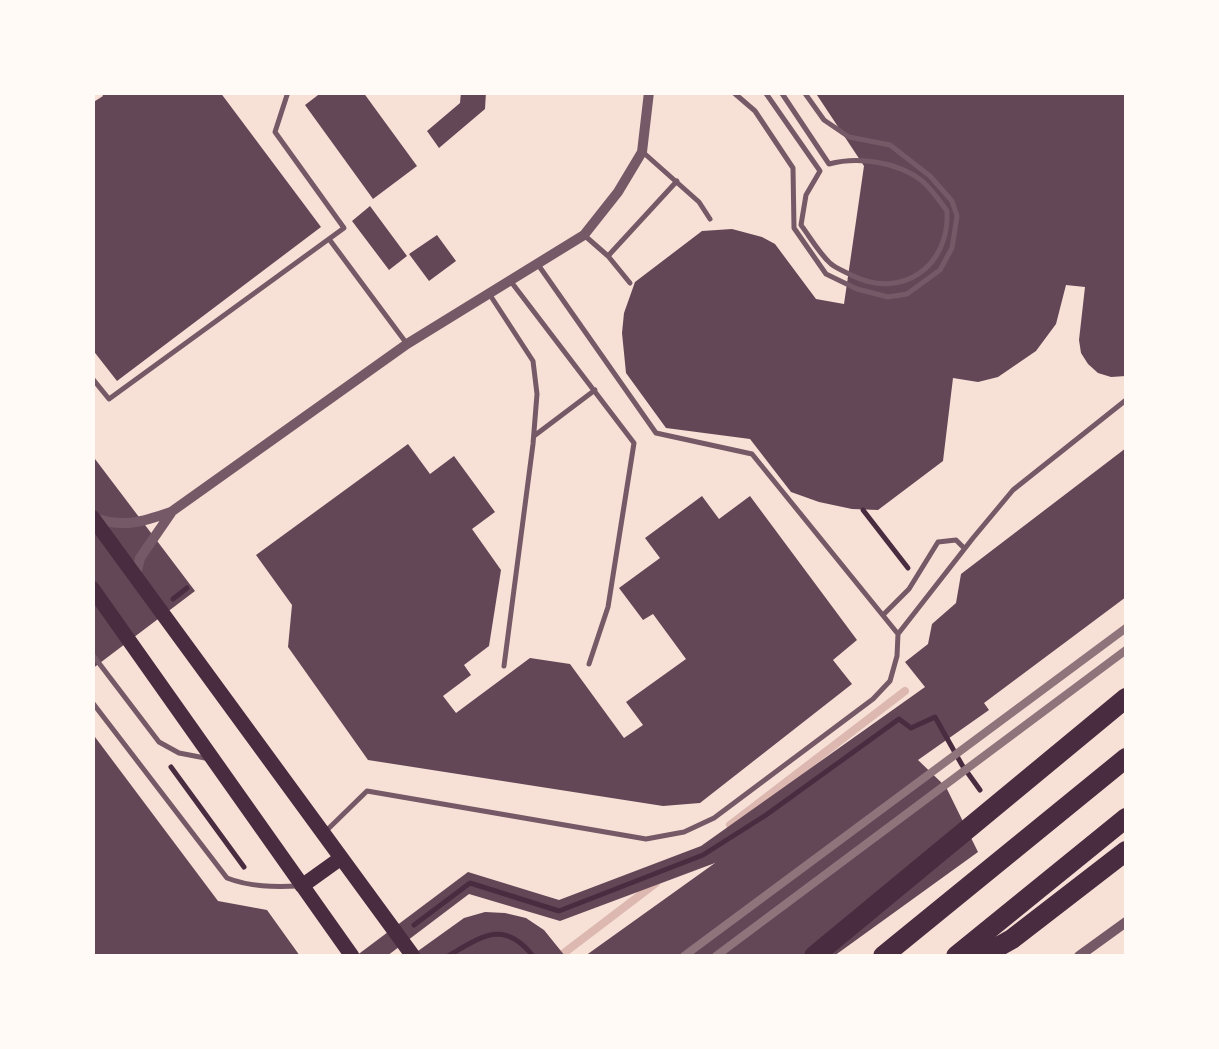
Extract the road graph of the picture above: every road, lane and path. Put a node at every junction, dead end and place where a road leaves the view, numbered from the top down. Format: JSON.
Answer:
{"nodes":[{"id":1,"x":288,"y":92,"type":"edge"},
{"id":2,"x":649,"y":92,"type":"edge"},
{"id":3,"x":733,"y":92,"type":"edge"},
{"id":4,"x":765,"y":92,"type":"edge"},
{"id":5,"x":781,"y":92,"type":"edge"},
{"id":6,"x":804,"y":92,"type":"edge"},
{"id":7,"x":642,"y":152,"type":"junction"},
{"id":8,"x":677,"y":181,"type":"junction"},
{"id":9,"x":710,"y":218,"type":"dead end"},
{"id":10,"x":584,"y":236,"type":"junction"},
{"id":11,"x":329,"y":239,"type":"junction"},
{"id":12,"x":608,"y":256,"type":"junction"},
{"id":13,"x":537,"y":264,"type":"junction"},
{"id":14,"x":510,"y":281,"type":"junction"},
{"id":15,"x":630,"y":283,"type":"dead end"},
{"id":16,"x":490,"y":294,"type":"junction"},
{"id":17,"x":407,"y":344,"type":"junction"},
{"id":18,"x":92,"y":378,"type":"edge"},
{"id":19,"x":595,"y":390,"type":"junction"},
{"id":20,"x":1126,"y":400,"type":"edge"},
{"id":21,"x":534,"y":436,"type":"junction"},
{"id":22,"x":863,"y":510,"type":"dead end"},
{"id":23,"x":172,"y":512,"type":"junction"},
{"id":24,"x":93,"y":517,"type":"edge"},
{"id":25,"x":964,"y":549,"type":"junction"},
{"id":26,"x":136,"y":575,"type":"junction"},
{"id":27,"x":915,"y":576,"type":"dead end"},
{"id":28,"x":92,"y":588,"type":"edge"},
{"id":29,"x":883,"y":615,"type":"junction"},
{"id":30,"x":898,"y":634,"type":"junction"},
{"id":31,"x":92,"y":654,"type":"edge"},
{"id":32,"x":589,"y":664,"type":"dead end"},
{"id":33,"x":504,"y":666,"type":"dead end"},
{"id":34,"x":1126,"y":698,"type":"edge"},
{"id":35,"x":92,"y":702,"type":"edge"},
{"id":36,"x":911,"y":728,"type":"dead end"},
{"id":37,"x":162,"y":754,"type":"dead end"},
{"id":38,"x":1126,"y":758,"type":"edge"},
{"id":39,"x":213,"y":759,"type":"junction"},
{"id":40,"x":981,"y":792,"type":"dead end"},
{"id":41,"x":1126,"y":818,"type":"edge"},
{"id":42,"x":324,"y":833,"type":"junction"},
{"id":43,"x":1126,"y":851,"type":"edge"},
{"id":44,"x":342,"y":858,"type":"junction"},
{"id":45,"x":257,"y":886,"type":"junction"},
{"id":46,"x":302,"y":886,"type":"junction"},
{"id":47,"x":1126,"y":922,"type":"edge"},
{"id":48,"x":352,"y":956,"type":"edge"},
{"id":49,"x":412,"y":956,"type":"edge"},
{"id":50,"x":448,"y":956,"type":"edge"},
{"id":51,"x":534,"y":956,"type":"edge"},
{"id":52,"x":814,"y":956,"type":"edge"},
{"id":53,"x":883,"y":956,"type":"edge"},
{"id":54,"x":956,"y":956,"type":"edge"},
{"id":55,"x":982,"y":956,"type":"edge"},
{"id":56,"x":1079,"y":956,"type":"edge"}],
"edges":[{"from":1,"to":11,"type":"lane"},
{"from":2,"to":7,"type":"street"},
{"from":3,"to":6,"type":"lane"},
{"from":4,"to":5,"type":"lane"},
{"from":7,"to":8,"type":"lane"},
{"from":7,"to":10,"type":"street"},
{"from":8,"to":9,"type":"lane"},
{"from":8,"to":12,"type":"lane"},
{"from":10,"to":12,"type":"lane"},
{"from":10,"to":13,"type":"street"},
{"from":11,"to":17,"type":"lane"},
{"from":11,"to":18,"type":"lane"},
{"from":12,"to":15,"type":"lane"},
{"from":13,"to":14,"type":"street"},
{"from":13,"to":29,"type":"lane"},
{"from":14,"to":16,"type":"street"},
{"from":14,"to":19,"type":"lane"},
{"from":16,"to":17,"type":"street"},
{"from":16,"to":21,"type":"lane"},
{"from":17,"to":23,"type":"street"},
{"from":19,"to":21,"type":"lane"},
{"from":19,"to":32,"type":"lane"},
{"from":20,"to":25,"type":"lane"},
{"from":21,"to":33,"type":"lane"},
{"from":22,"to":27,"type":"path"},
{"from":23,"to":24,"type":"street"},
{"from":23,"to":26,"type":"street"},
{"from":24,"to":26,"type":"main road"},
{"from":25,"to":29,"type":"lane"},
{"from":25,"to":30,"type":"lane"},
{"from":26,"to":42,"type":"main road"},
{"from":28,"to":39,"type":"main road"},
{"from":29,"to":30,"type":"lane"},
{"from":30,"to":42,"type":"lane"},
{"from":31,"to":39,"type":"lane"},
{"from":34,"to":52,"type":"highway"},
{"from":35,"to":45,"type":"lane"},
{"from":36,"to":40,"type":"path"},
{"from":37,"to":45,"type":"path"},
{"from":38,"to":53,"type":"highway"},
{"from":39,"to":46,"type":"main road"},
{"from":41,"to":54,"type":"highway"},
{"from":42,"to":44,"type":"main road"},
{"from":43,"to":55,"type":"highway"},
{"from":44,"to":46,"type":"main road"},
{"from":44,"to":49,"type":"main road"},
{"from":45,"to":46,"type":"lane"},
{"from":46,"to":48,"type":"main road"},
{"from":47,"to":56,"type":"street"},
{"from":50,"to":51,"type":"path"}]}
